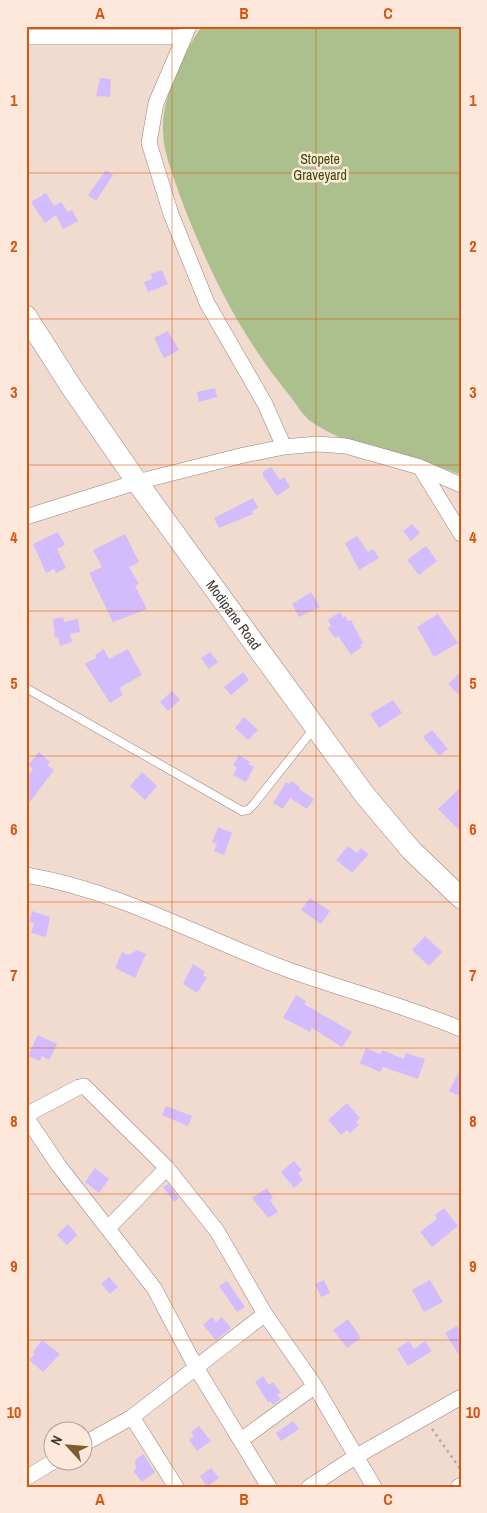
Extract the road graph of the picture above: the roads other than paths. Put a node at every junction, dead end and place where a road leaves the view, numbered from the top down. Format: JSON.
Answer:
{"nodes":[{"id":1,"x":186,"y":31,"type":"edge"},
{"id":2,"x":26,"y":38,"type":"edge"},
{"id":3,"x":26,"y":316,"type":"edge"},
{"id":4,"x":284,"y":447,"type":"junction"},
{"id":5,"x":420,"y":467,"type":"junction"},
{"id":6,"x":138,"y":482,"type":"junction"},
{"id":7,"x":461,"y":485,"type":"edge"},
{"id":8,"x":26,"y":517,"type":"edge"},
{"id":9,"x":461,"y":534,"type":"edge"},
{"id":10,"x":26,"y":688,"type":"edge"},
{"id":11,"x":315,"y":726,"type":"junction"},
{"id":12,"x":26,"y":875,"type":"edge"},
{"id":13,"x":461,"y":898,"type":"edge"},
{"id":14,"x":461,"y":1029,"type":"edge"},
{"id":15,"x":26,"y":1116,"type":"edge"},
{"id":16,"x":166,"y":1168,"type":"junction"},
{"id":17,"x":108,"y":1228,"type":"junction"},
{"id":18,"x":265,"y":1314,"type":"junction"},
{"id":19,"x":197,"y":1369,"type":"junction"},
{"id":20,"x":315,"y":1386,"type":"junction"},
{"id":21,"x":461,"y":1397,"type":"edge"},
{"id":22,"x":132,"y":1417,"type":"junction"},
{"id":23,"x":92,"y":1439,"type":"edge"},
{"id":24,"x":241,"y":1440,"type":"junction"},
{"id":25,"x":355,"y":1457,"type":"junction"},
{"id":26,"x":42,"y":1468,"type":"edge"},
{"id":27,"x":26,"y":1478,"type":"edge"},
{"id":28,"x":176,"y":1487,"type":"edge"},
{"id":29,"x":269,"y":1487,"type":"edge"},
{"id":30,"x":309,"y":1487,"type":"edge"},
{"id":31,"x":374,"y":1487,"type":"edge"}],
"edges":[{"from":1,"to":2,"type":"street"},
{"from":1,"to":4,"type":"street"},
{"from":3,"to":6,"type":"main road","name":"Modipane Road"},
{"from":4,"to":5,"type":"street"},
{"from":4,"to":6,"type":"street"},
{"from":5,"to":7,"type":"street"},
{"from":5,"to":9,"type":"street"},
{"from":6,"to":8,"type":"street"},
{"from":6,"to":11,"type":"main road","name":"Modipane Road"},
{"from":10,"to":11,"type":"lane"},
{"from":11,"to":13,"type":"main road","name":"Modipane Road"},
{"from":12,"to":14,"type":"street"},
{"from":15,"to":16,"type":"street"},
{"from":15,"to":17,"type":"street"},
{"from":16,"to":17,"type":"street"},
{"from":16,"to":18,"type":"street"},
{"from":17,"to":19,"type":"street"},
{"from":18,"to":19,"type":"street"},
{"from":18,"to":20,"type":"street"},
{"from":19,"to":22,"type":"street"},
{"from":19,"to":24,"type":"street"},
{"from":20,"to":24,"type":"street"},
{"from":20,"to":25,"type":"street"},
{"from":21,"to":25,"type":"street"},
{"from":22,"to":23,"type":"street"},
{"from":22,"to":28,"type":"street"},
{"from":24,"to":29,"type":"street"},
{"from":25,"to":30,"type":"street"},
{"from":25,"to":31,"type":"street"},
{"from":26,"to":27,"type":"street"}]}
